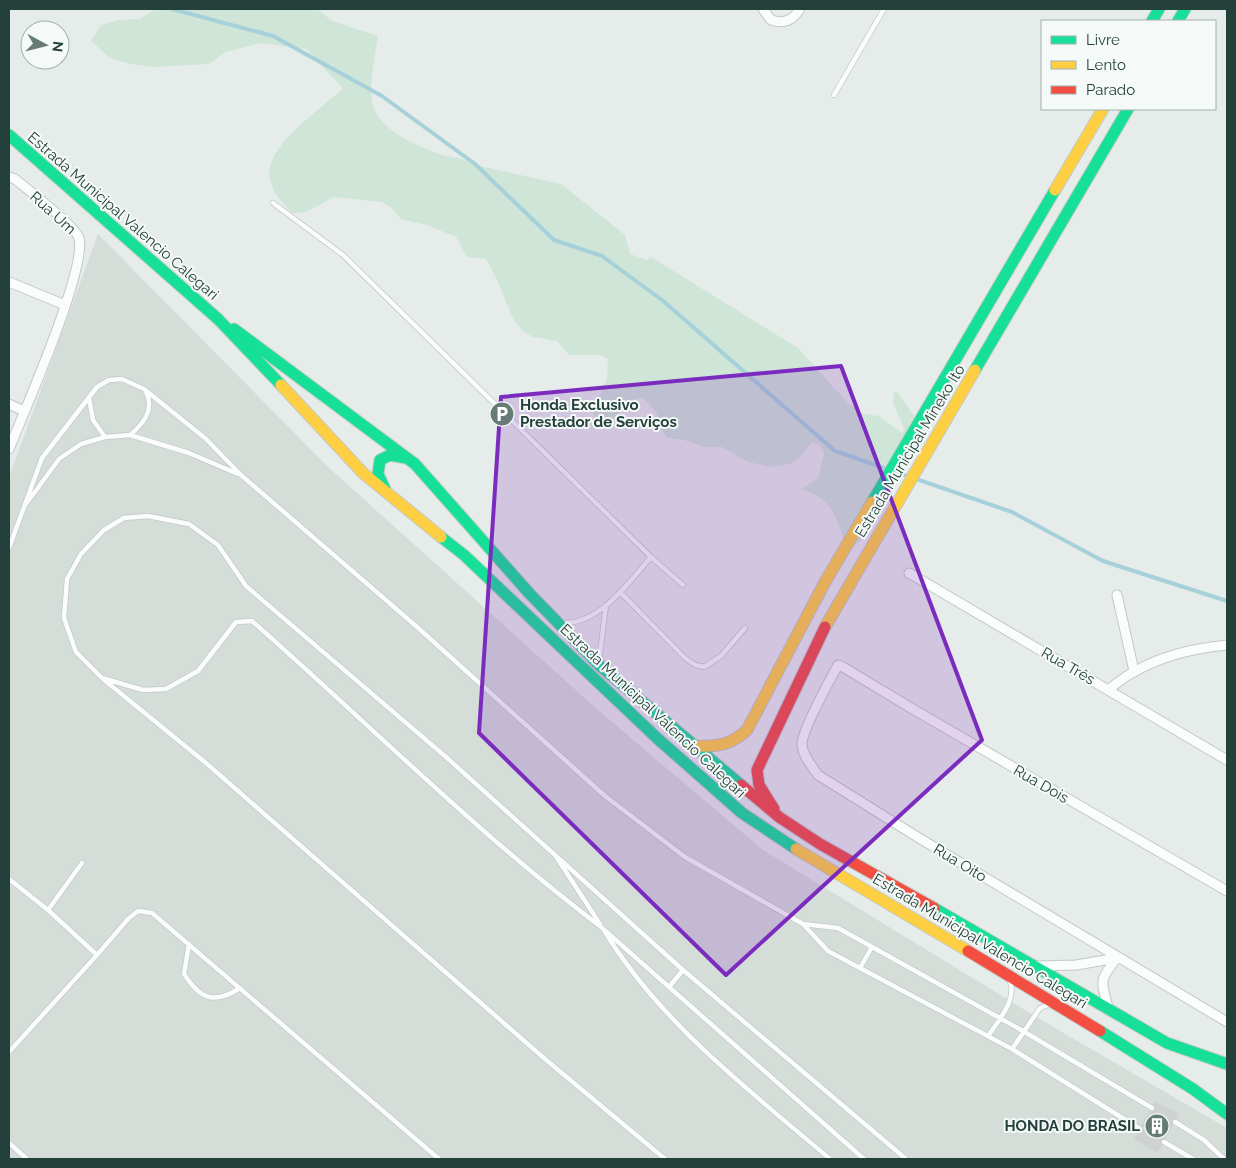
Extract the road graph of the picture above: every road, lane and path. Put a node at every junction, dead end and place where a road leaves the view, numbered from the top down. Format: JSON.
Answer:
{"nodes":[{"id":1,"x":763,"y":9,"type":"edge"},
{"id":2,"x":800,"y":9,"type":"edge"},
{"id":3,"x":884,"y":9,"type":"edge"},
{"id":4,"x":1185,"y":9,"type":"edge"},
{"id":5,"x":1179,"y":20,"type":"edge"},
{"id":6,"x":834,"y":95,"type":"dead end"},
{"id":7,"x":1102,"y":110,"type":"edge"},
{"id":8,"x":1127,"y":110,"type":"edge"},
{"id":9,"x":1090,"y":131,"type":"junction"},
{"id":10,"x":9,"y":135,"type":"edge"},
{"id":11,"x":1106,"y":148,"type":"junction"},
{"id":12,"x":9,"y":177,"type":"edge"},
{"id":13,"x":273,"y":202,"type":"dead end"},
{"id":14,"x":9,"y":282,"type":"edge"},
{"id":15,"x":65,"y":304,"type":"junction"},
{"id":16,"x":218,"y":320,"type":"junction"},
{"id":17,"x":144,"y":389,"type":"junction"},
{"id":18,"x":89,"y":398,"type":"junction"},
{"id":19,"x":9,"y":404,"type":"edge"},
{"id":20,"x":24,"y":411,"type":"junction"},
{"id":21,"x":130,"y":435,"type":"junction"},
{"id":22,"x":105,"y":437,"type":"junction"},
{"id":23,"x":9,"y":449,"type":"edge"},
{"id":24,"x":415,"y":464,"type":"junction"},
{"id":25,"x":241,"y":475,"type":"junction"},
{"id":26,"x":388,"y":494,"type":"junction"},
{"id":27,"x":22,"y":509,"type":"junction"},
{"id":28,"x":9,"y":548,"type":"edge"},
{"id":29,"x":651,"y":557,"type":"junction"},
{"id":30,"x":909,"y":573,"type":"dead end"},
{"id":31,"x":683,"y":585,"type":"dead end"},
{"id":32,"x":620,"y":592,"type":"junction"},
{"id":33,"x":1117,"y":595,"type":"dead end"},
{"id":34,"x":606,"y":605,"type":"junction"},
{"id":35,"x":558,"y":624,"type":"junction"},
{"id":36,"x":745,"y":628,"type":"dead end"},
{"id":37,"x":1227,"y":645,"type":"edge"},
{"id":38,"x":599,"y":665,"type":"junction"},
{"id":39,"x":1134,"y":672,"type":"junction"},
{"id":40,"x":857,"y":673,"type":"joint"},
{"id":41,"x":102,"y":678,"type":"junction"},
{"id":42,"x":1108,"y":690,"type":"junction"},
{"id":43,"x":695,"y":746,"type":"junction"},
{"id":44,"x":1227,"y":760,"type":"edge"},
{"id":45,"x":779,"y":817,"type":"junction"},
{"id":46,"x":551,"y":849,"type":"junction"},
{"id":47,"x":82,"y":863,"type":"dead end"},
{"id":48,"x":9,"y":879,"type":"edge"},
{"id":49,"x":1227,"y":891,"type":"edge"},
{"id":50,"x":48,"y":910,"type":"junction"},
{"id":51,"x":803,"y":924,"type":"junction"},
{"id":52,"x":602,"y":927,"type":"junction"},
{"id":53,"x":189,"y":944,"type":"junction"},
{"id":54,"x":872,"y":947,"type":"junction"},
{"id":55,"x":96,"y":955,"type":"junction"},
{"id":56,"x":1117,"y":958,"type":"junction"},
{"id":57,"x":1031,"y":966,"type":"junction"},
{"id":58,"x":860,"y":968,"type":"junction"},
{"id":59,"x":683,"y":970,"type":"junction"},
{"id":60,"x":1006,"y":972,"type":"junction"},
{"id":61,"x":669,"y":987,"type":"junction"},
{"id":62,"x":240,"y":988,"type":"junction"},
{"id":63,"x":1056,"y":1003,"type":"junction"},
{"id":64,"x":1109,"y":1011,"type":"junction"},
{"id":65,"x":1000,"y":1018,"type":"junction"},
{"id":66,"x":1227,"y":1022,"type":"edge"},
{"id":67,"x":1023,"y":1030,"type":"junction"},
{"id":68,"x":988,"y":1036,"type":"junction"},
{"id":69,"x":1012,"y":1049,"type":"junction"},
{"id":70,"x":9,"y":1052,"type":"edge"},
{"id":71,"x":1227,"y":1064,"type":"edge"},
{"id":72,"x":1152,"y":1108,"type":"dead end"},
{"id":73,"x":1227,"y":1114,"type":"edge"},
{"id":74,"x":1175,"y":1122,"type":"dead end"},
{"id":75,"x":1140,"y":1129,"type":"dead end"},
{"id":76,"x":1164,"y":1142,"type":"dead end"},
{"id":77,"x":9,"y":1143,"type":"edge"},
{"id":78,"x":27,"y":1159,"type":"edge"},
{"id":79,"x":438,"y":1159,"type":"edge"},
{"id":80,"x":665,"y":1159,"type":"edge"},
{"id":81,"x":830,"y":1159,"type":"edge"},
{"id":82,"x":864,"y":1159,"type":"edge"},
{"id":83,"x":906,"y":1159,"type":"edge"},
{"id":84,"x":1193,"y":1159,"type":"edge"},
{"id":85,"x":1224,"y":1159,"type":"edge"}],
"edges":[{"from":1,"to":2,"type":"street"},
{"from":3,"to":6,"type":"lane"},
{"from":4,"to":5,"type":"main road"},
{"from":7,"to":9,"type":"main road","name":"Estrada Municipal Mineko Ito"},
{"from":8,"to":11,"type":"main road","name":"Estrada Municipal Mineko Ito"},
{"from":9,"to":11,"type":"main road"},
{"from":9,"to":43,"type":"main road","name":"Estrada Municipal Mineko Ito"},
{"from":10,"to":16,"type":"main road","name":"Estrada Municipal Valencio Calegari"},
{"from":11,"to":45,"type":"main road","name":"Estrada Municipal Mineko Ito"},
{"from":12,"to":15,"type":"street","name":"Rua Um"},
{"from":13,"to":29,"type":"lane"},
{"from":14,"to":15,"type":"street"},
{"from":15,"to":20,"type":"street"},
{"from":16,"to":24,"type":"main road","name":"Estrada Municipal Valencio Calegari"},
{"from":16,"to":26,"type":"main road","name":"Estrada Municipal Valencio Calegari"},
{"from":17,"to":18,"type":"lane"},
{"from":17,"to":21,"type":"lane"},
{"from":17,"to":25,"type":"lane"},
{"from":18,"to":22,"type":"lane"},
{"from":18,"to":27,"type":"lane"},
{"from":19,"to":20,"type":"street"},
{"from":20,"to":23,"type":"street"},
{"from":21,"to":22,"type":"lane"},
{"from":21,"to":25,"type":"lane"},
{"from":22,"to":27,"type":"lane"},
{"from":24,"to":26,"type":"main road"},
{"from":24,"to":35,"type":"main road","name":"Estrada Municipal Valencio Calegari"},
{"from":25,"to":51,"type":"lane"},
{"from":26,"to":60,"type":"main road","name":"Estrada Municipal Valencio Calegari"},
{"from":27,"to":28,"type":"lane"},
{"from":29,"to":31,"type":"lane"},
{"from":29,"to":32,"type":"lane"},
{"from":30,"to":42,"type":"street","name":"Rua Três"},
{"from":32,"to":34,"type":"lane"},
{"from":32,"to":36,"type":"lane"},
{"from":33,"to":39,"type":"street"},
{"from":34,"to":35,"type":"lane"},
{"from":34,"to":38,"type":"lane"},
{"from":35,"to":38,"type":"main road","name":"Estrada Municipal Valencio Calegari"},
{"from":37,"to":39,"type":"street"},
{"from":38,"to":43,"type":"main road","name":"Estrada Municipal Valencio Calegari"},
{"from":39,"to":42,"type":"street"},
{"from":40,"to":49,"type":"street","name":"Rua Dois"},
{"from":40,"to":56,"type":"street","name":"Rua Oito"},
{"from":41,"to":46,"type":"lane"},
{"from":41,"to":52,"type":"lane"},
{"from":41,"to":80,"type":"lane"},
{"from":42,"to":44,"type":"street","name":"Rua Três"},
{"from":43,"to":45,"type":"main road","name":"Estrada Municipal Valencio Calegari"},
{"from":45,"to":57,"type":"main road","name":"Estrada Municipal Valencio Calegari"},
{"from":46,"to":52,"type":"lane"},
{"from":46,"to":59,"type":"lane"},
{"from":47,"to":50,"type":"lane"},
{"from":48,"to":50,"type":"lane"},
{"from":50,"to":55,"type":"lane"},
{"from":51,"to":54,"type":"lane"},
{"from":51,"to":58,"type":"lane"},
{"from":52,"to":61,"type":"lane"},
{"from":52,"to":81,"type":"lane"},
{"from":53,"to":55,"type":"lane"},
{"from":53,"to":62,"type":"lane"},
{"from":53,"to":62,"type":"lane"},
{"from":54,"to":58,"type":"lane"},
{"from":54,"to":65,"type":"lane"},
{"from":55,"to":70,"type":"lane"},
{"from":56,"to":57,"type":"street"},
{"from":56,"to":64,"type":"street"},
{"from":56,"to":66,"type":"street","name":"Rua Oito"},
{"from":57,"to":64,"type":"main road","name":"Estrada Municipal Valencio Calegari"},
{"from":58,"to":68,"type":"lane"},
{"from":59,"to":61,"type":"lane"},
{"from":59,"to":83,"type":"lane"},
{"from":60,"to":63,"type":"main road","name":"Estrada Municipal Valencio Calegari"},
{"from":60,"to":65,"type":"lane"},
{"from":61,"to":82,"type":"lane"},
{"from":62,"to":79,"type":"lane"},
{"from":63,"to":67,"type":"lane"},
{"from":63,"to":73,"type":"main road","name":"Estrada Municipal Valencio Calegari"},
{"from":64,"to":71,"type":"main road","name":"Estrada Municipal Valencio Calegari"},
{"from":65,"to":67,"type":"lane"},
{"from":65,"to":68,"type":"lane"},
{"from":67,"to":69,"type":"lane"},
{"from":67,"to":72,"type":"lane"},
{"from":68,"to":69,"type":"lane"},
{"from":69,"to":75,"type":"lane"},
{"from":74,"to":85,"type":"lane"},
{"from":76,"to":84,"type":"lane"},
{"from":77,"to":78,"type":"lane"}]}
